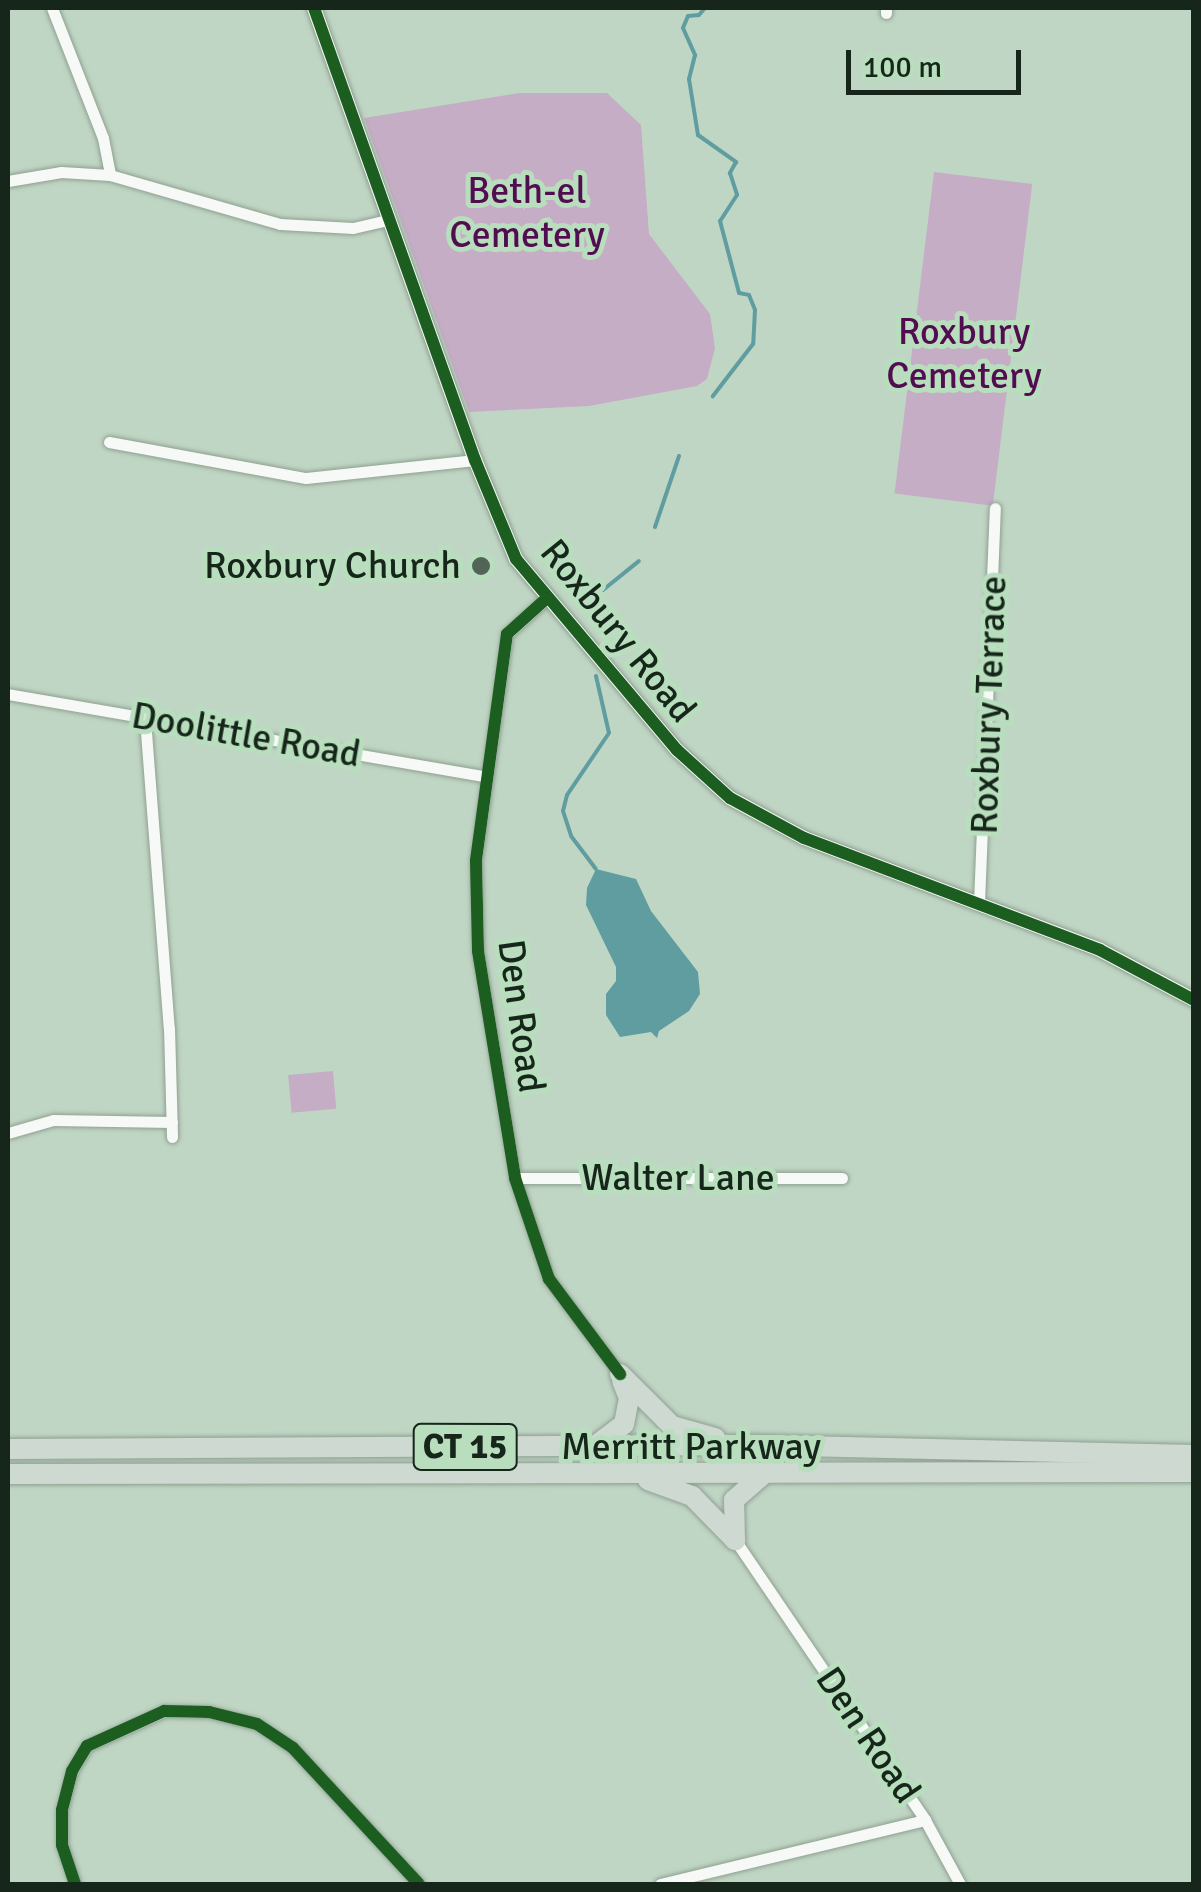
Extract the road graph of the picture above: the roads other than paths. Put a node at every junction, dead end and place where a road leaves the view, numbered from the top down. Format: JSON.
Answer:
{"nodes":[{"id":1,"x":52,"y":8,"type":"edge"},
{"id":2,"x":314,"y":8,"type":"edge"},
{"id":3,"x":110,"y":175,"type":"junction"},
{"id":4,"x":8,"y":181,"type":"edge"},
{"id":5,"x":388,"y":220,"type":"junction"},
{"id":6,"x":110,"y":442,"type":"dead end"},
{"id":7,"x":475,"y":460,"type":"junction"},
{"id":8,"x":995,"y":508,"type":"dead end"},
{"id":9,"x":547,"y":598,"type":"junction"},
{"id":10,"x":8,"y":694,"type":"edge"},
{"id":11,"x":145,"y":718,"type":"junction"},
{"id":12,"x":484,"y":776,"type":"junction"},
{"id":13,"x":979,"y":902,"type":"junction"},
{"id":14,"x":1194,"y":1000,"type":"edge"},
{"id":15,"x":172,"y":1122,"type":"junction"},
{"id":16,"x":8,"y":1132,"type":"edge"},
{"id":17,"x":172,"y":1137,"type":"dead end"},
{"id":18,"x":515,"y":1178,"type":"junction"},
{"id":19,"x":842,"y":1178,"type":"dead end"},
{"id":20,"x":620,"y":1374,"type":"junction"},
{"id":21,"x":757,"y":1445,"type":"junction"},
{"id":22,"x":594,"y":1446,"type":"junction"},
{"id":23,"x":8,"y":1449,"type":"edge"},
{"id":24,"x":1194,"y":1455,"type":"edge"},
{"id":25,"x":765,"y":1472,"type":"junction"},
{"id":26,"x":1194,"y":1472,"type":"edge"},
{"id":27,"x":617,"y":1473,"type":"junction"},
{"id":28,"x":8,"y":1474,"type":"edge"},
{"id":29,"x":735,"y":1540,"type":"junction"},
{"id":30,"x":925,"y":1820,"type":"junction"},
{"id":31,"x":75,"y":1884,"type":"edge"},
{"id":32,"x":419,"y":1884,"type":"edge"},
{"id":33,"x":660,"y":1884,"type":"edge"},
{"id":34,"x":960,"y":1884,"type":"edge"}],
"edges":[{"from":1,"to":3,"type":"street"},
{"from":2,"to":5,"type":"street","name":"Roxbury Road"},
{"from":3,"to":4,"type":"street"},
{"from":3,"to":5,"type":"street"},
{"from":5,"to":7,"type":"street","name":"Roxbury Road"},
{"from":6,"to":7,"type":"street"},
{"from":7,"to":9,"type":"street","name":"Roxbury Road"},
{"from":8,"to":13,"type":"street","name":"Roxbury Terrace"},
{"from":9,"to":12,"type":"street","name":"Den Road"},
{"from":9,"to":13,"type":"street","name":"Roxbury Road"},
{"from":10,"to":11,"type":"street","name":"Doolittle Road"},
{"from":11,"to":12,"type":"street","name":"Doolittle Road"},
{"from":11,"to":15,"type":"street"},
{"from":12,"to":18,"type":"street","name":"Den Road"},
{"from":13,"to":14,"type":"street","name":"Roxbury Road"},
{"from":15,"to":16,"type":"street"},
{"from":15,"to":17,"type":"street"},
{"from":18,"to":19,"type":"street","name":"Walter Lane"},
{"from":18,"to":20,"type":"street","name":"Den Road"},
{"from":20,"to":21,"type":"highway"},
{"from":20,"to":22,"type":"highway"},
{"from":21,"to":22,"type":"highway","name":"Merritt Parkway","number":"CT 15"},
{"from":21,"to":24,"type":"highway","name":"Merritt Parkway","number":"CT 15"},
{"from":22,"to":23,"type":"highway","name":"Merritt Parkway","number":"CT 15"},
{"from":25,"to":26,"type":"highway","name":"Merritt Parkway","number":"CT 15"},
{"from":25,"to":27,"type":"highway","name":"Merritt Parkway","number":"CT 15"},
{"from":25,"to":29,"type":"highway"},
{"from":27,"to":28,"type":"highway","name":"Merritt Parkway","number":"CT 15"},
{"from":27,"to":29,"type":"highway"},
{"from":29,"to":30,"type":"street","name":"Den Road"},
{"from":30,"to":33,"type":"street"},
{"from":30,"to":34,"type":"street","name":"Den Road"},
{"from":31,"to":32,"type":"street"}]}
